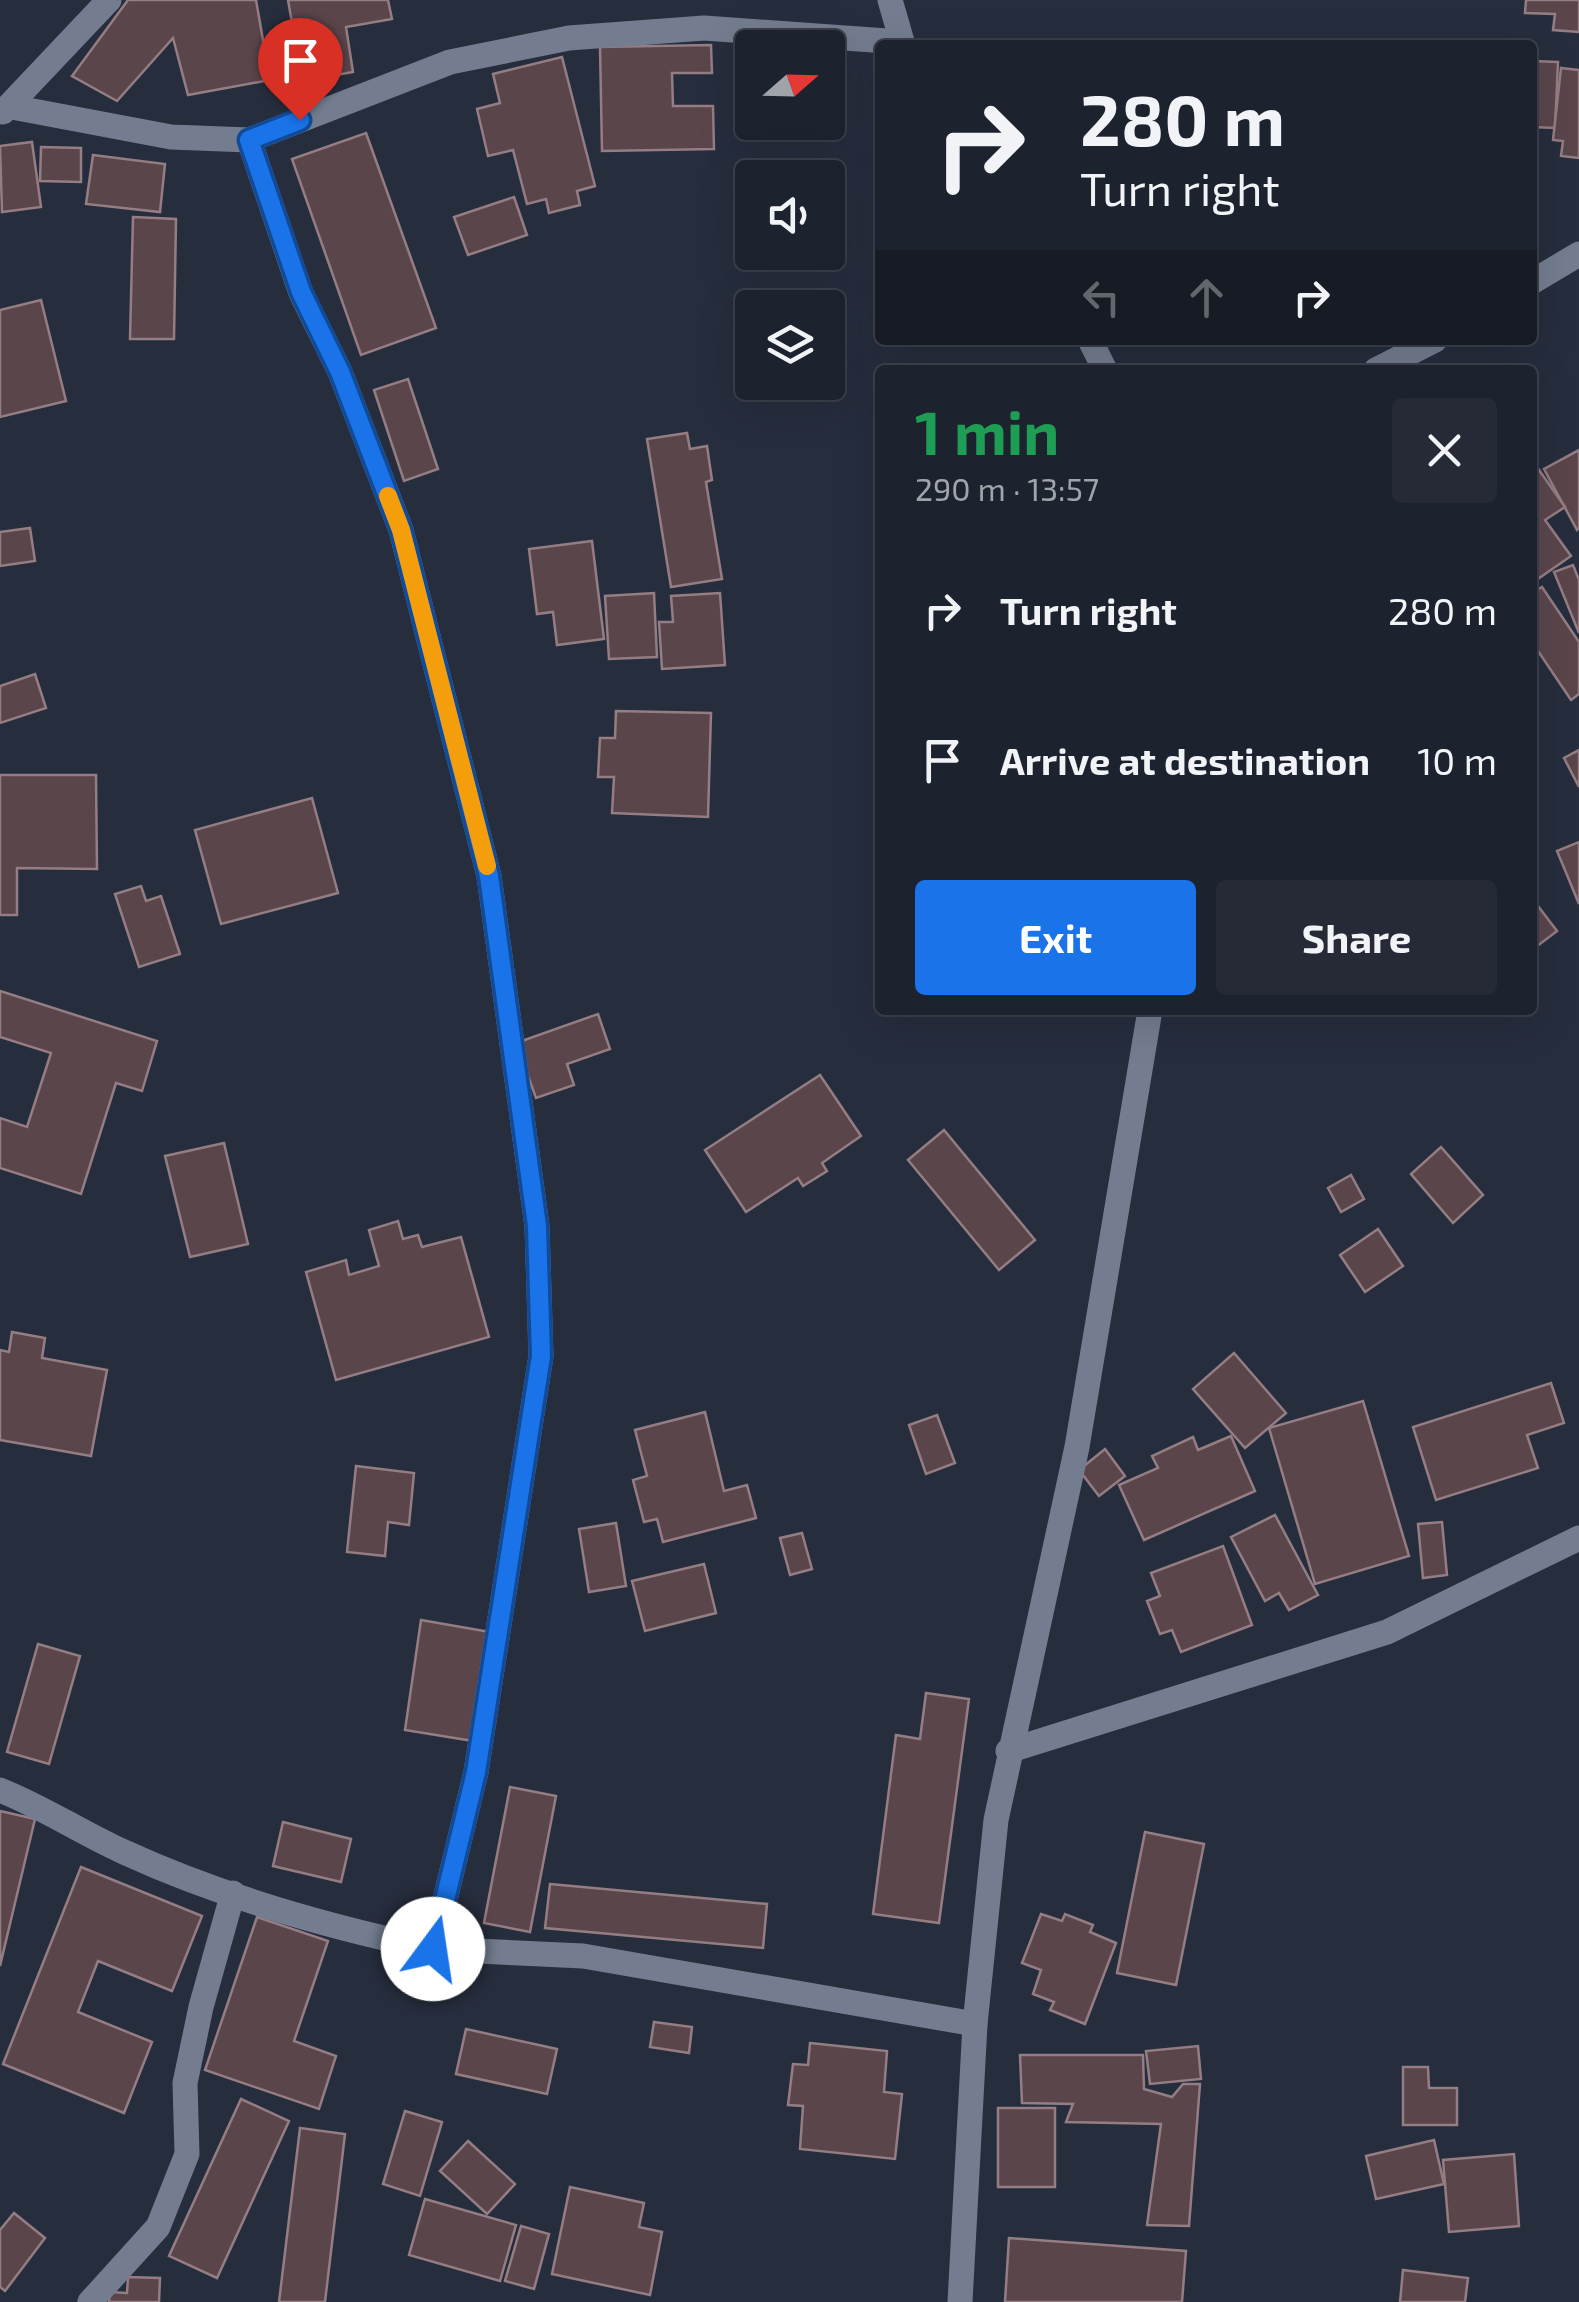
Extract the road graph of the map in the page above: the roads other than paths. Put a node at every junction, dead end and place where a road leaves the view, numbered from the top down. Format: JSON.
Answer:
{"nodes":[{"id":1,"x":109,"y":0,"type":"edge"},
{"id":2,"x":890,"y":0,"type":"edge"},
{"id":3,"x":901,"y":40,"type":"edge"},
{"id":4,"x":875,"y":41,"type":"edge"},
{"id":5,"x":6,"y":110,"type":"edge"},
{"id":6,"x":249,"y":140,"type":"junction"},
{"id":7,"x":1579,"y":254,"type":"edge"},
{"id":8,"x":1537,"y":279,"type":"edge"},
{"id":9,"x":1425,"y":345,"type":"edge"},
{"id":10,"x":1386,"y":365,"type":"edge"},
{"id":11,"x":1149,"y":1015,"type":"edge"},
{"id":12,"x":1579,"y":1538,"type":"edge"},
{"id":13,"x":1008,"y":1751,"type":"junction"},
{"id":14,"x":0,"y":1790,"type":"edge"},
{"id":15,"x":232,"y":1893,"type":"junction"},
{"id":16,"x":433,"y":1949,"type":"junction"},
{"id":17,"x":975,"y":2024,"type":"junction"},
{"id":18,"x":90,"y":2302,"type":"edge"},
{"id":19,"x":960,"y":2302,"type":"edge"}],
"edges":[{"from":1,"to":5,"type":"street"},
{"from":2,"to":3,"type":"street"},
{"from":4,"to":6,"type":"street"},
{"from":5,"to":6,"type":"street"},
{"from":6,"to":16,"type":"street"},
{"from":7,"to":8,"type":"street"},
{"from":9,"to":10,"type":"street"},
{"from":11,"to":13,"type":"street"},
{"from":12,"to":13,"type":"street"},
{"from":13,"to":17,"type":"street"},
{"from":14,"to":15,"type":"street"},
{"from":15,"to":16,"type":"street"},
{"from":15,"to":18,"type":"street"},
{"from":16,"to":17,"type":"street"},
{"from":17,"to":19,"type":"street"}]}
